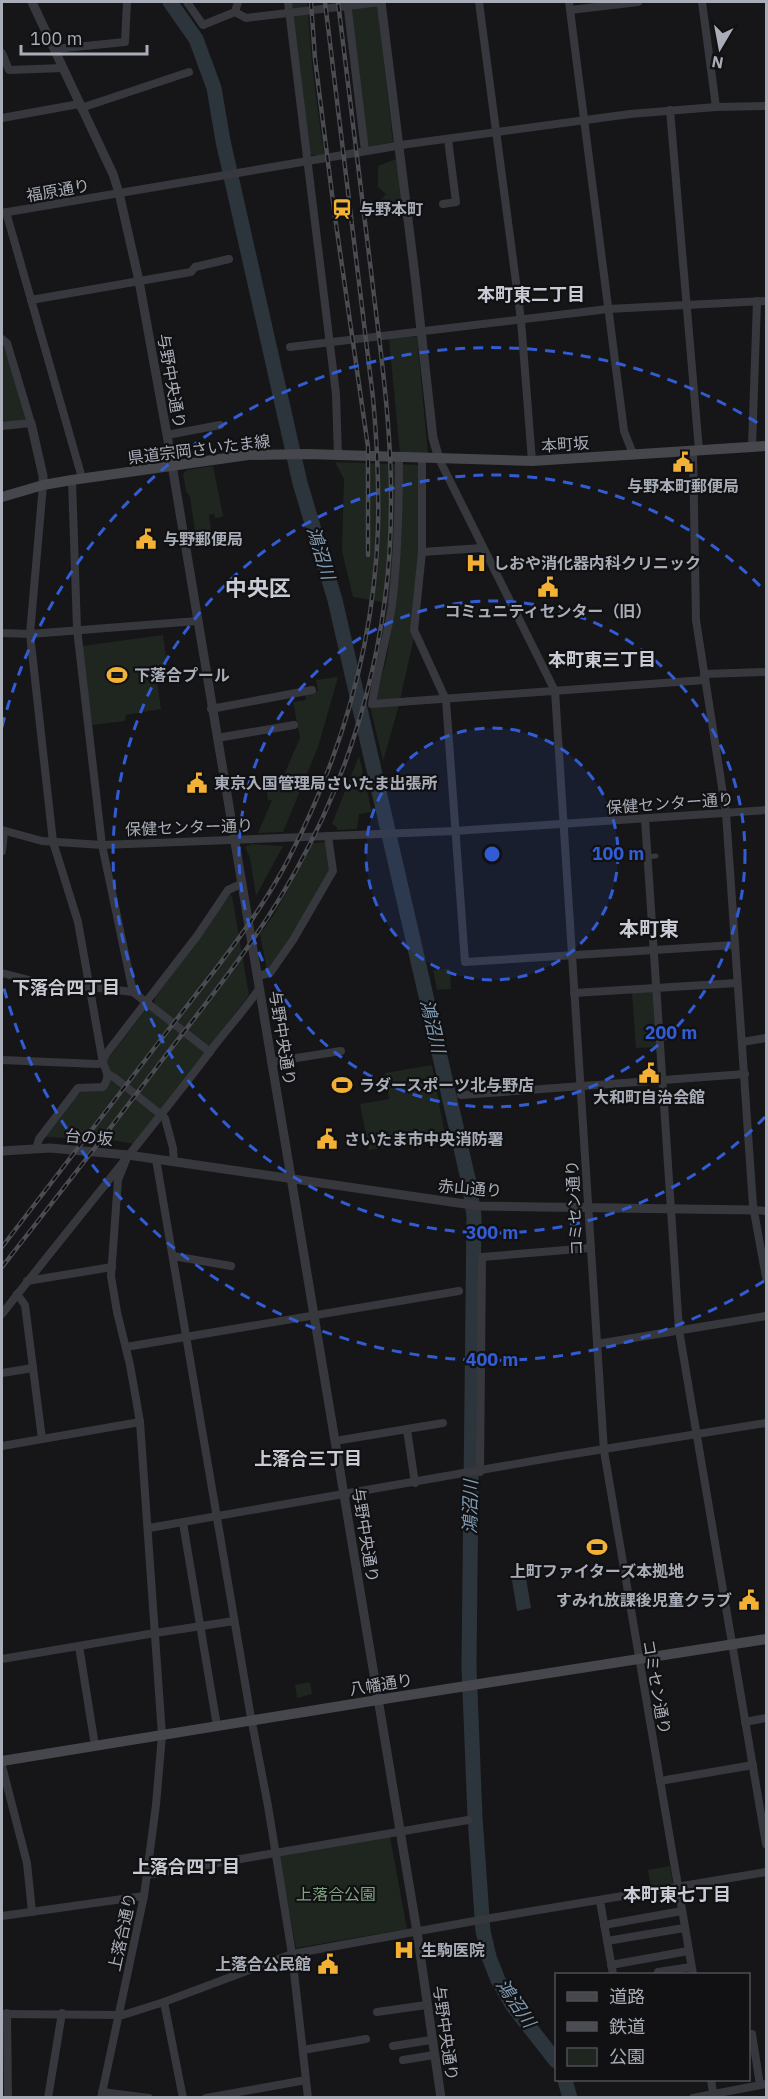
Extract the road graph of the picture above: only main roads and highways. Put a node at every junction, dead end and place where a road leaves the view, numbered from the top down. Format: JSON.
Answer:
{"nodes":[{"id":1,"x":766,"y":446,"type":"edge"},
{"id":2,"x":439,"y":459,"type":"joint"},
{"id":3,"x":2,"y":497,"type":"edge"},
{"id":4,"x":766,"y":1639,"type":"edge"},
{"id":5,"x":2,"y":1763,"type":"edge"}],
"edges":[{"from":1,"to":2,"type":"main road","name":"本町坂"},
{"from":2,"to":3,"type":"main road","name":"県道宗岡さいたま線"},
{"from":4,"to":5,"type":"main road","name":"八幡通り"}]}
